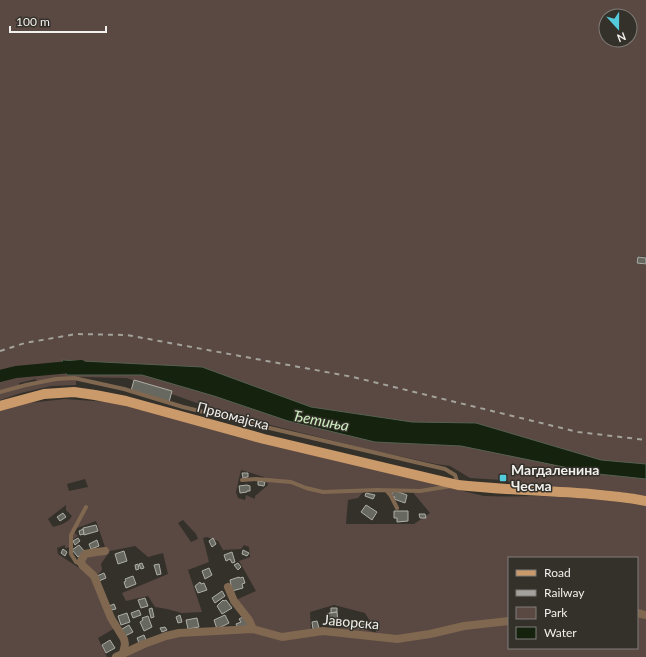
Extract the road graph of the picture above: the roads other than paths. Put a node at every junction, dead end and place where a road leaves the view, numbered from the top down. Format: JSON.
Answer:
{"nodes":[{"id":1,"x":0,"y":392,"type":"edge"},
{"id":2,"x":0,"y":406,"type":"edge"},
{"id":3,"x":242,"y":480,"type":"dead end"},
{"id":4,"x":458,"y":485,"type":"junction"},
{"id":5,"x":386,"y":490,"type":"junction"},
{"id":6,"x":646,"y":501,"type":"edge"},
{"id":7,"x":86,"y":507,"type":"dead end"},
{"id":8,"x":398,"y":508,"type":"dead end"},
{"id":9,"x":105,"y":552,"type":"dead end"},
{"id":10,"x":82,"y":565,"type":"junction"},
{"id":11,"x":228,"y":587,"type":"dead end"},
{"id":12,"x":508,"y":621,"type":"edge"},
{"id":13,"x":253,"y":628,"type":"junction"},
{"id":14,"x":119,"y":655,"type":"edge"}],
"edges":[{"from":1,"to":4,"type":"lane"},
{"from":2,"to":4,"type":"main road","name":"Првомајска"},
{"from":3,"to":5,"type":"lane","name":"Првомајска"},
{"from":4,"to":5,"type":"lane","name":"Првомајска"},
{"from":4,"to":6,"type":"main road","name":"Првомајска"},
{"from":5,"to":8,"type":"lane"},
{"from":7,"to":10,"type":"lane","name":"Јаворска"},
{"from":9,"to":10,"type":"street"},
{"from":10,"to":14,"type":"street","name":"Јаворска"},
{"from":11,"to":13,"type":"street"},
{"from":12,"to":13,"type":"street","name":"Јаворска"},
{"from":13,"to":14,"type":"street","name":"Јаворска"}]}
